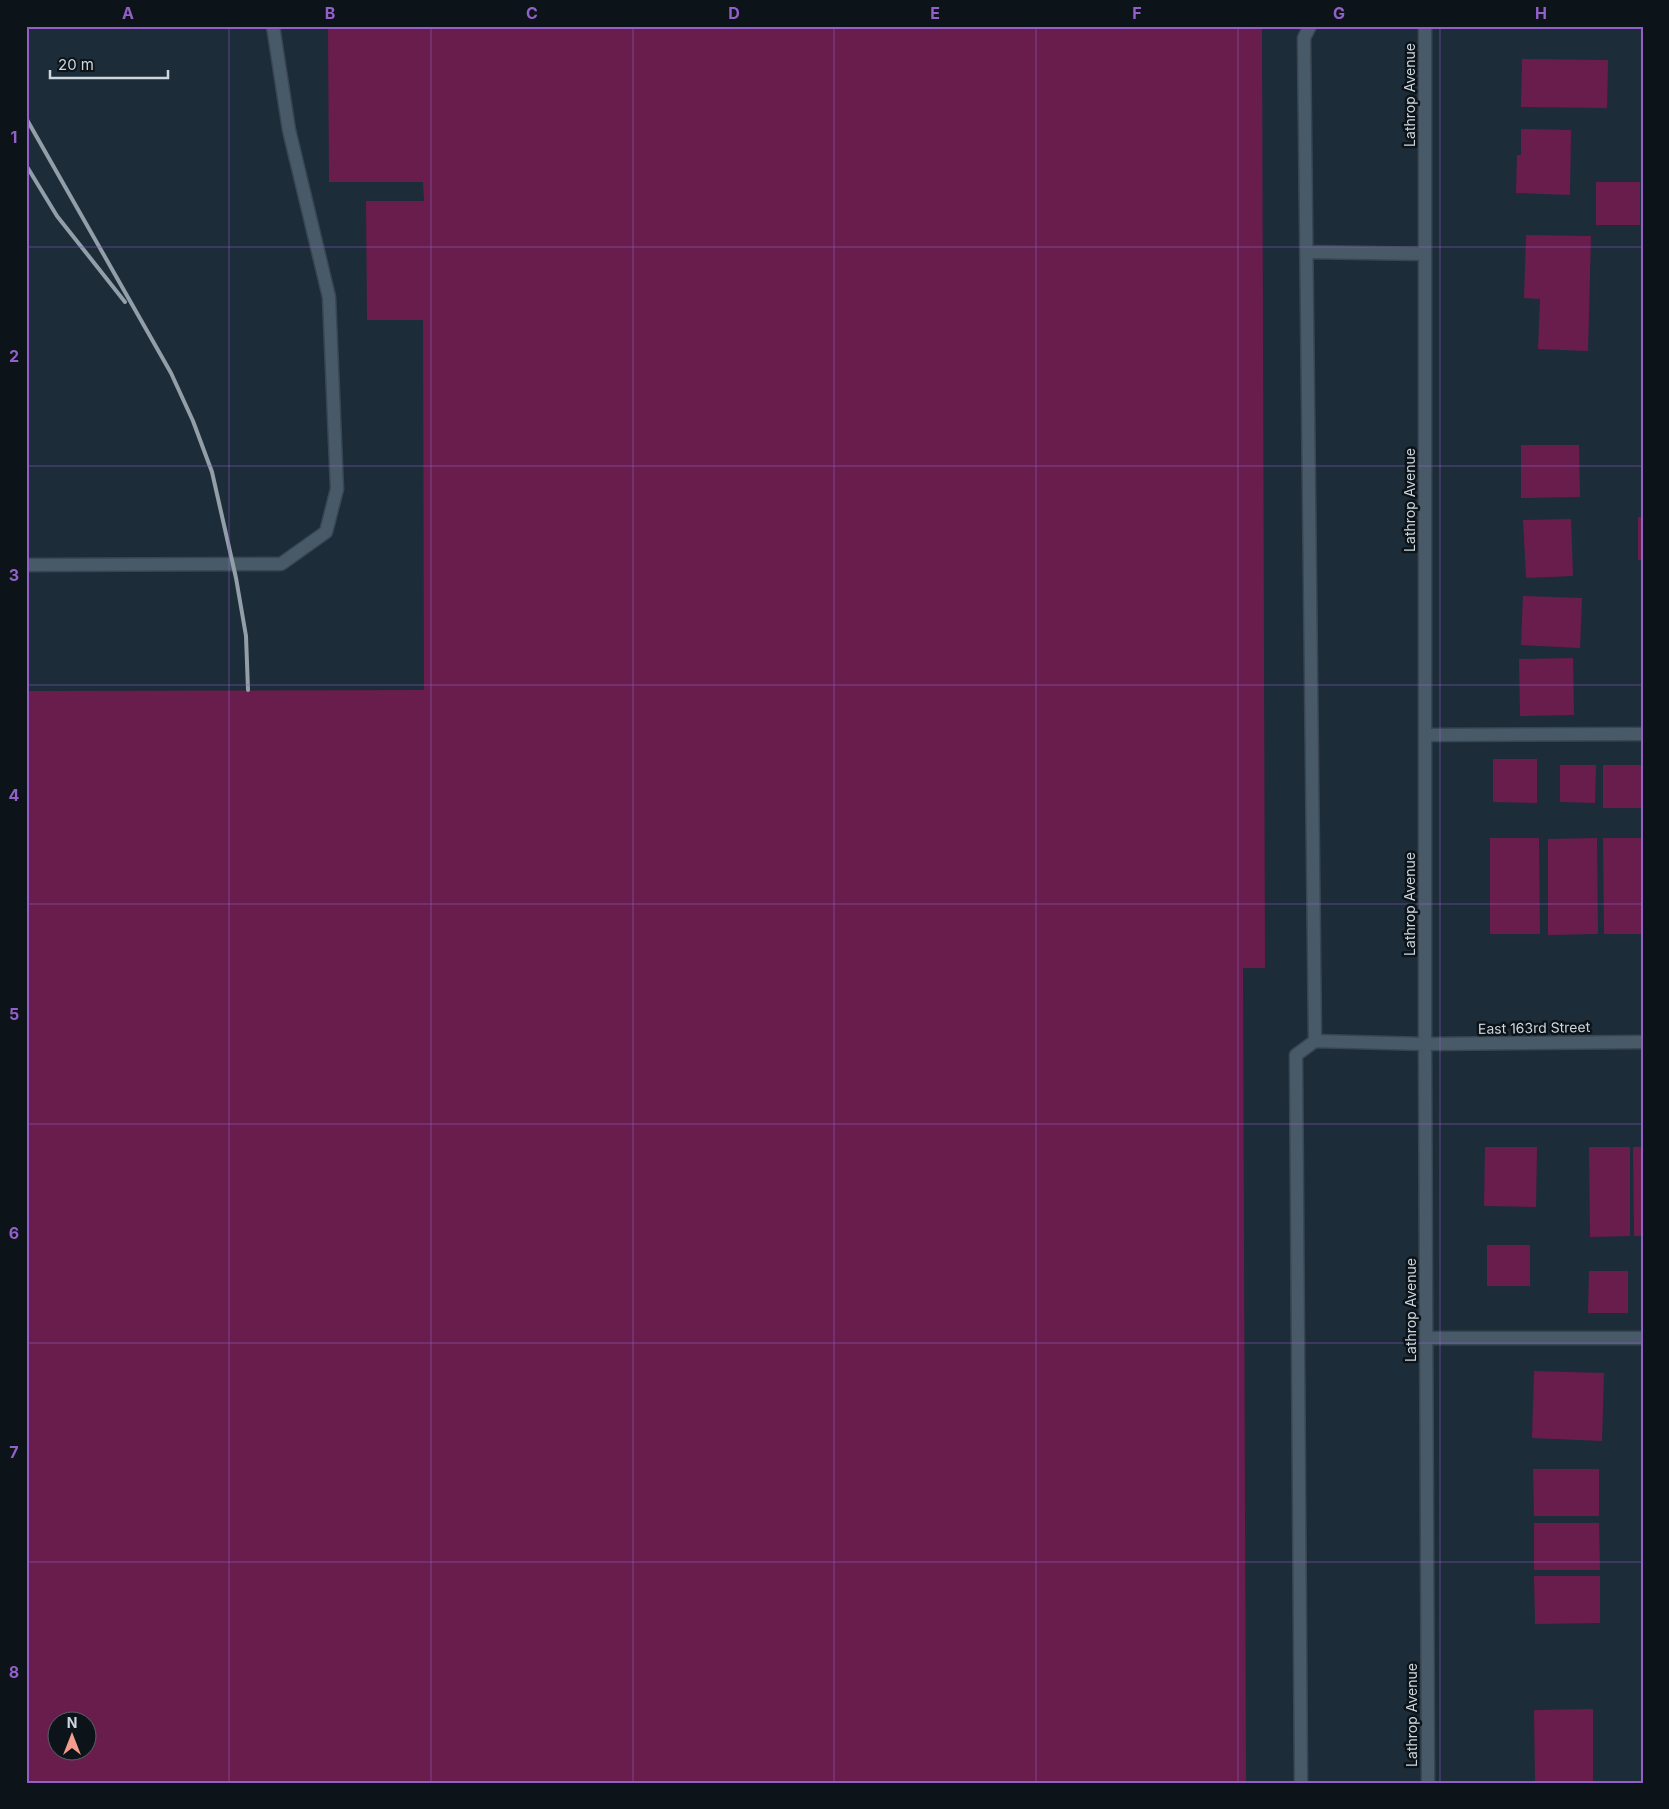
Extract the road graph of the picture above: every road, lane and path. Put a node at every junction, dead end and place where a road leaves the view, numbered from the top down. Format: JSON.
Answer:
{"nodes":[{"id":1,"x":273,"y":26,"type":"edge"},
{"id":2,"x":1424,"y":26,"type":"edge"},
{"id":3,"x":1307,"y":32,"type":"edge"},
{"id":4,"x":1307,"y":252,"type":"junction"},
{"id":5,"x":1425,"y":254,"type":"junction"},
{"id":6,"x":26,"y":565,"type":"edge"},
{"id":7,"x":1643,"y":734,"type":"edge"},
{"id":8,"x":1425,"y":735,"type":"junction"},
{"id":9,"x":1315,"y":1041,"type":"junction"},
{"id":10,"x":1643,"y":1042,"type":"edge"},
{"id":11,"x":1425,"y":1044,"type":"junction"},
{"id":12,"x":1426,"y":1338,"type":"junction"},
{"id":13,"x":1643,"y":1338,"type":"edge"},
{"id":14,"x":1301,"y":1783,"type":"edge"},
{"id":15,"x":1428,"y":1783,"type":"edge"}],
"edges":[{"from":1,"to":6,"type":"street"},
{"from":2,"to":5,"type":"street","name":"Lathrop Avenue"},
{"from":3,"to":4,"type":"street"},
{"from":4,"to":5,"type":"street"},
{"from":4,"to":9,"type":"street"},
{"from":5,"to":8,"type":"street","name":"Lathrop Avenue"},
{"from":7,"to":8,"type":"street"},
{"from":8,"to":11,"type":"street","name":"Lathrop Avenue"},
{"from":9,"to":11,"type":"street","name":"East 163rd Street"},
{"from":9,"to":14,"type":"street"},
{"from":10,"to":11,"type":"street","name":"East 163rd Street"},
{"from":11,"to":12,"type":"street","name":"Lathrop Avenue"},
{"from":12,"to":13,"type":"street"},
{"from":12,"to":15,"type":"street","name":"Lathrop Avenue"}]}
